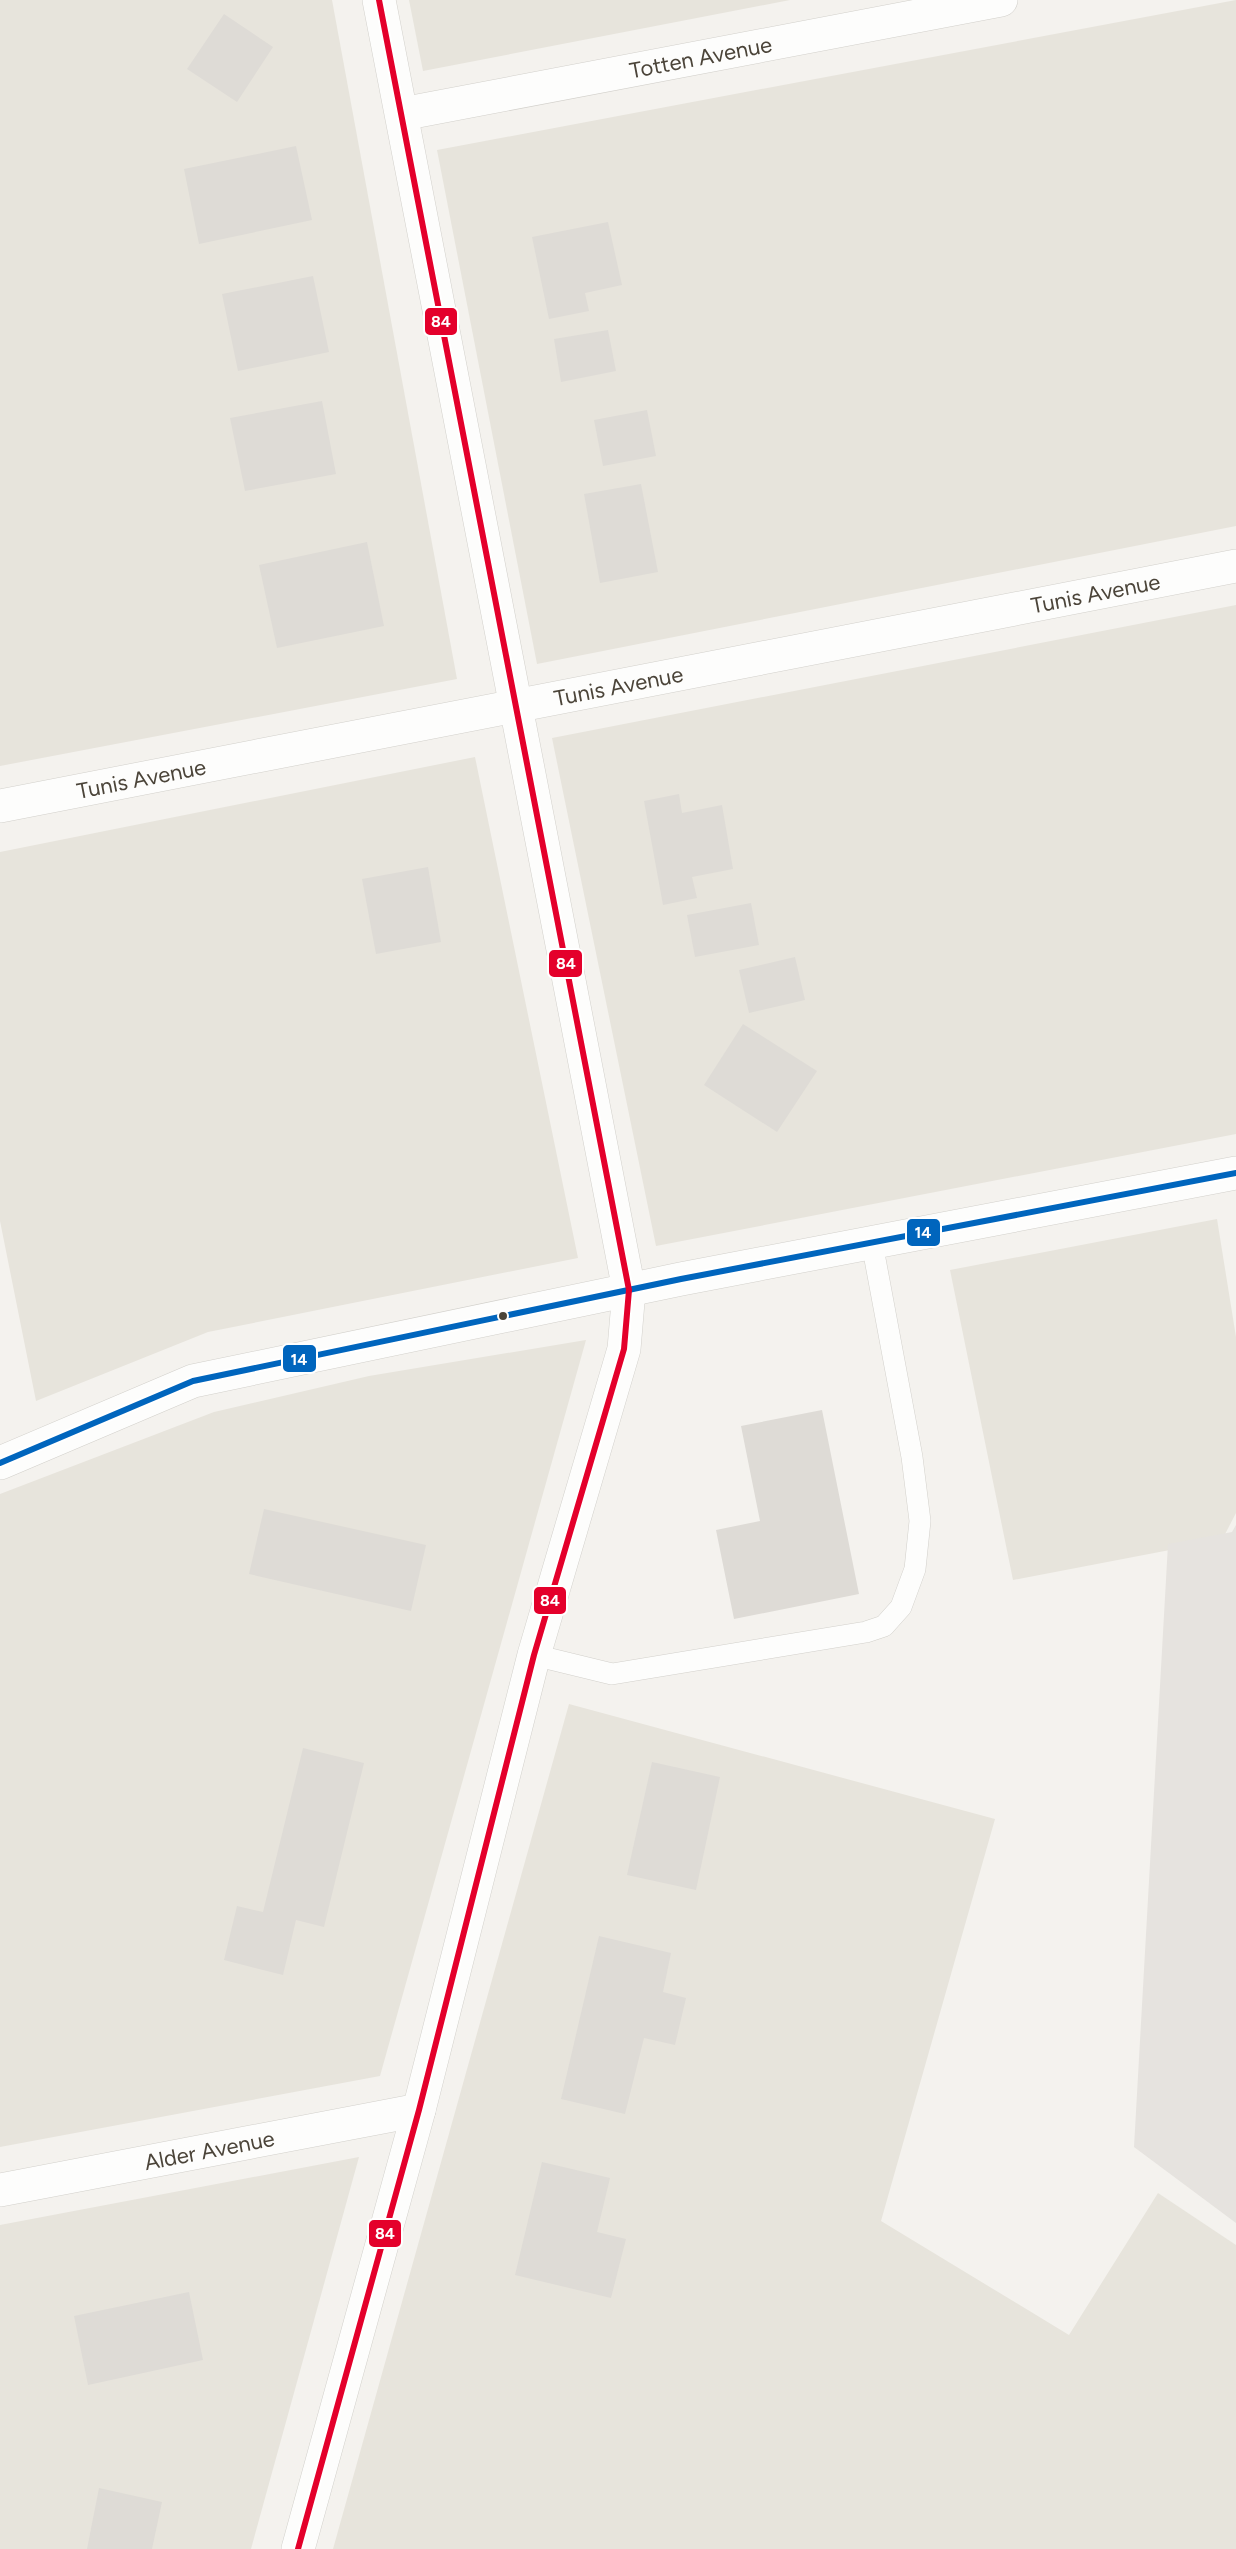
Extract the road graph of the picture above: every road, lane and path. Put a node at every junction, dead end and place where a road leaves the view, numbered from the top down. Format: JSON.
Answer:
{"nodes":[{"id":1,"x":379,"y":0,"type":"edge"},
{"id":2,"x":1001,"y":0,"type":"edge"},
{"id":3,"x":402,"y":114,"type":"junction"},
{"id":4,"x":1236,"y":566,"type":"edge"},
{"id":5,"x":514,"y":708,"type":"junction"},
{"id":6,"x":0,"y":806,"type":"edge"},
{"id":7,"x":1236,"y":1173,"type":"edge"},
{"id":8,"x":872,"y":1243,"type":"junction"},
{"id":9,"x":629,"y":1290,"type":"junction"},
{"id":10,"x":0,"y":1462,"type":"edge"},
{"id":11,"x":534,"y":1655,"type":"junction"},
{"id":12,"x":419,"y":2110,"type":"junction"},
{"id":13,"x":0,"y":2190,"type":"edge"},
{"id":14,"x":298,"y":2549,"type":"edge"}],
"edges":[{"from":1,"to":3,"type":"street"},
{"from":2,"to":3,"type":"street","name":"Totten Avenue"},
{"from":3,"to":5,"type":"street"},
{"from":4,"to":5,"type":"street","name":"Tunis Avenue"},
{"from":5,"to":6,"type":"street","name":"Tunis Avenue"},
{"from":5,"to":9,"type":"street"},
{"from":7,"to":8,"type":"street"},
{"from":8,"to":9,"type":"street"},
{"from":8,"to":11,"type":"lane"},
{"from":9,"to":10,"type":"street"},
{"from":9,"to":11,"type":"street"},
{"from":11,"to":12,"type":"street"},
{"from":12,"to":13,"type":"street","name":"Alder Avenue"},
{"from":12,"to":14,"type":"street"}]}
